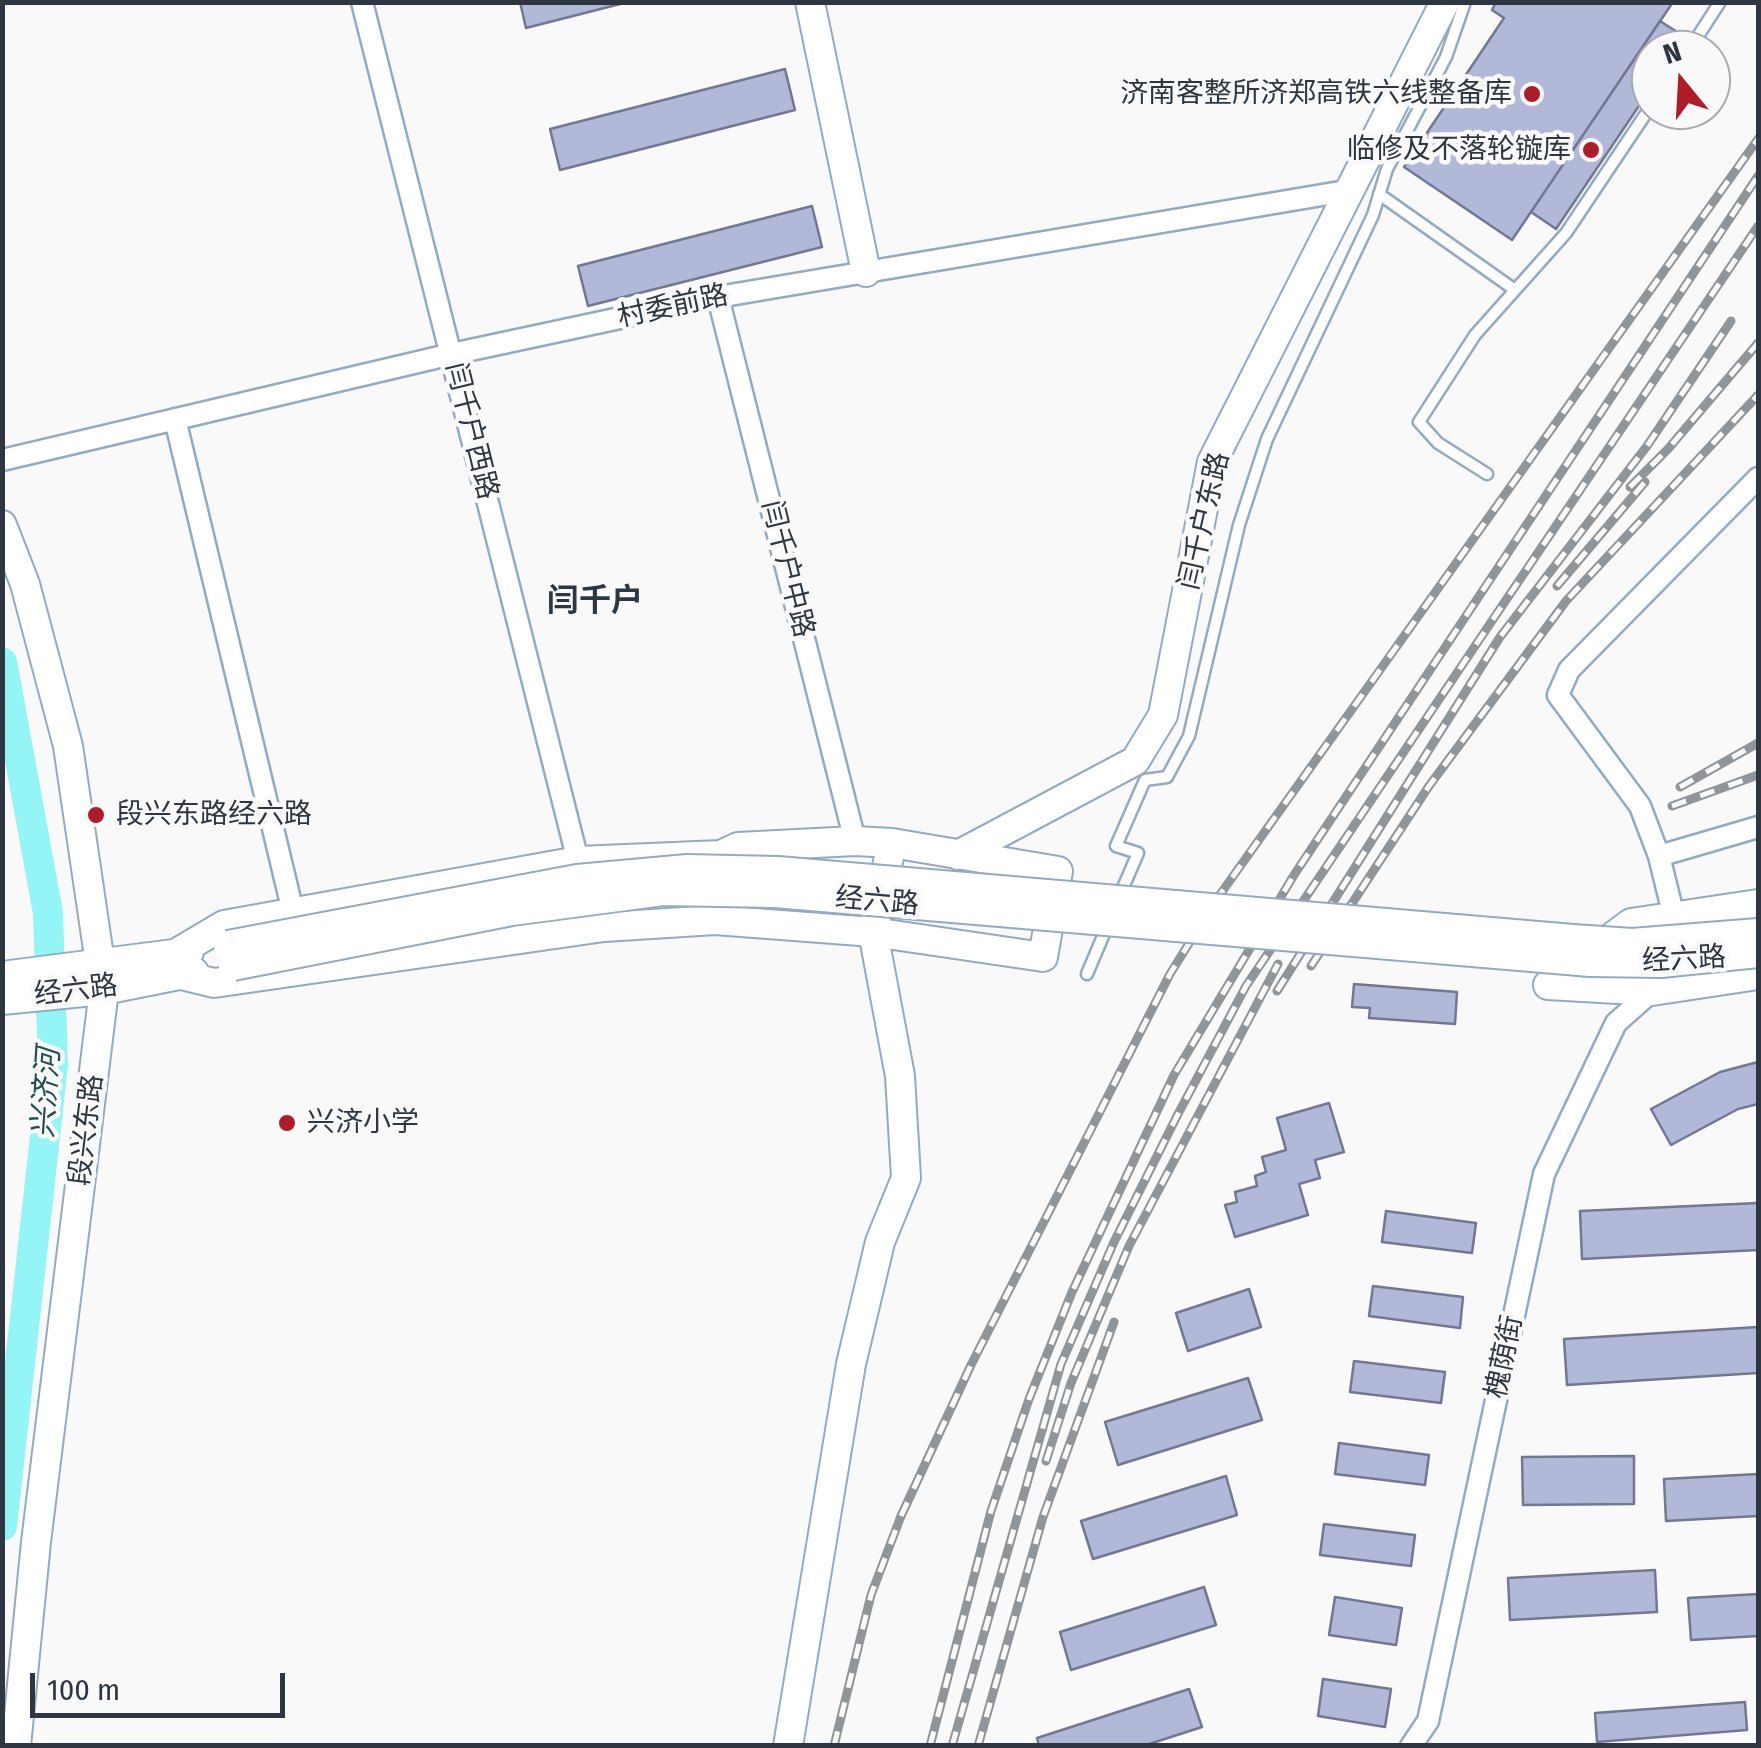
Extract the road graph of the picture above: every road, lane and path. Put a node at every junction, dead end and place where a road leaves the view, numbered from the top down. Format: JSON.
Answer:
{"nodes":[{"id":1,"x":362,"y":2,"type":"edge"},
{"id":2,"x":810,"y":2,"type":"edge"},
{"id":3,"x":1445,"y":2,"type":"edge"},
{"id":4,"x":1465,"y":2,"type":"edge"},
{"id":5,"x":1720,"y":2,"type":"edge"},
{"id":6,"x":1702,"y":30,"type":"edge"},
{"id":7,"x":1635,"y":130,"type":"edge"},
{"id":8,"x":1379,"y":194,"type":"junction"},
{"id":9,"x":1349,"y":198,"type":"junction"},
{"id":10,"x":866,"y":272,"type":"junction"},
{"id":11,"x":1516,"y":290,"type":"junction"},
{"id":12,"x":718,"y":297,"type":"junction"},
{"id":13,"x":452,"y":354,"type":"junction"},
{"id":14,"x":175,"y":419,"type":"junction"},
{"id":15,"x":2,"y":460,"type":"edge"},
{"id":16,"x":1486,"y":474,"type":"dead end"},
{"id":17,"x":1758,"y":478,"type":"edge"},
{"id":18,"x":2,"y":525,"type":"edge"},
{"id":19,"x":1149,"y":739,"type":"junction"},
{"id":20,"x":1145,"y":780,"type":"junction"},
{"id":21,"x":1758,"y":826,"type":"edge"},
{"id":22,"x":856,"y":841,"type":"junction"},
{"id":23,"x":892,"y":843,"type":"junction"},
{"id":24,"x":958,"y":855,"type":"junction"},
{"id":25,"x":1659,"y":856,"type":"junction"},
{"id":26,"x":578,"y":861,"type":"junction"},
{"id":27,"x":1758,"y":904,"type":"edge"},
{"id":28,"x":293,"y":912,"type":"junction"},
{"id":29,"x":1674,"y":917,"type":"junction"},
{"id":30,"x":873,"y":932,"type":"junction"},
{"id":31,"x":1758,"y":933,"type":"edge"},
{"id":32,"x":1758,"y":953,"type":"edge"},
{"id":33,"x":230,"y":956,"type":"junction"},
{"id":34,"x":176,"y":964,"type":"junction"},
{"id":35,"x":1087,"y":974,"type":"dead end"},
{"id":36,"x":1758,"y":976,"type":"edge"},
{"id":37,"x":91,"y":978,"type":"junction"},
{"id":38,"x":4,"y":987,"type":"edge"},
{"id":39,"x":1652,"y":991,"type":"junction"},
{"id":40,"x":16,"y":1746,"type":"edge"},
{"id":41,"x":788,"y":1746,"type":"edge"},
{"id":42,"x":1410,"y":1746,"type":"edge"}],
"edges":[{"from":1,"to":13,"type":"street","name":"闫千户西路"},
{"from":2,"to":10,"type":"main road"},
{"from":3,"to":9,"type":"main road","name":"闫千户东路"},
{"from":4,"to":8,"type":"lane"},
{"from":5,"to":6,"type":"lane"},
{"from":7,"to":11,"type":"lane"},
{"from":8,"to":11,"type":"lane"},
{"from":8,"to":20,"type":"lane"},
{"from":9,"to":10,"type":"street","name":"村委前路"},
{"from":9,"to":19,"type":"main road","name":"闫千户东路"},
{"from":10,"to":12,"type":"street","name":"村委前路"},
{"from":11,"to":16,"type":"lane"},
{"from":12,"to":13,"type":"street","name":"村委前路"},
{"from":12,"to":22,"type":"street","name":"闫千户中路"},
{"from":13,"to":14,"type":"street","name":"村委前路"},
{"from":13,"to":26,"type":"street","name":"闫千户西路"},
{"from":14,"to":15,"type":"street","name":"村委前路"},
{"from":14,"to":28,"type":"street"},
{"from":17,"to":25,"type":"street"},
{"from":18,"to":37,"type":"main road","name":"段兴东路"},
{"from":19,"to":20,"type":"lane"},
{"from":19,"to":24,"type":"main road","name":"闫千户东路"},
{"from":20,"to":35,"type":"lane"},
{"from":21,"to":25,"type":"street"},
{"from":22,"to":23,"type":"main road"},
{"from":22,"to":26,"type":"main road"},
{"from":23,"to":24,"type":"main road"},
{"from":23,"to":30,"type":"main road"},
{"from":24,"to":30,"type":"main road"},
{"from":25,"to":29,"type":"street"},
{"from":26,"to":28,"type":"main road"},
{"from":27,"to":29,"type":"main road"},
{"from":28,"to":34,"type":"main road"},
{"from":29,"to":39,"type":"main road"},
{"from":30,"to":34,"type":"main road"},
{"from":30,"to":41,"type":"main road"},
{"from":31,"to":33,"type":"main road","name":"经六路","bridge":true},
{"from":32,"to":33,"type":"main road","name":"经六路","bridge":true},
{"from":33,"to":34,"type":"main road","name":"经六路"},
{"from":34,"to":37,"type":"main road","name":"经六路"},
{"from":36,"to":39,"type":"main road"},
{"from":37,"to":38,"type":"main road","name":"经六路"},
{"from":37,"to":40,"type":"main road","name":"段兴东路"},
{"from":39,"to":42,"type":"street","name":"槐荫街"}]}
